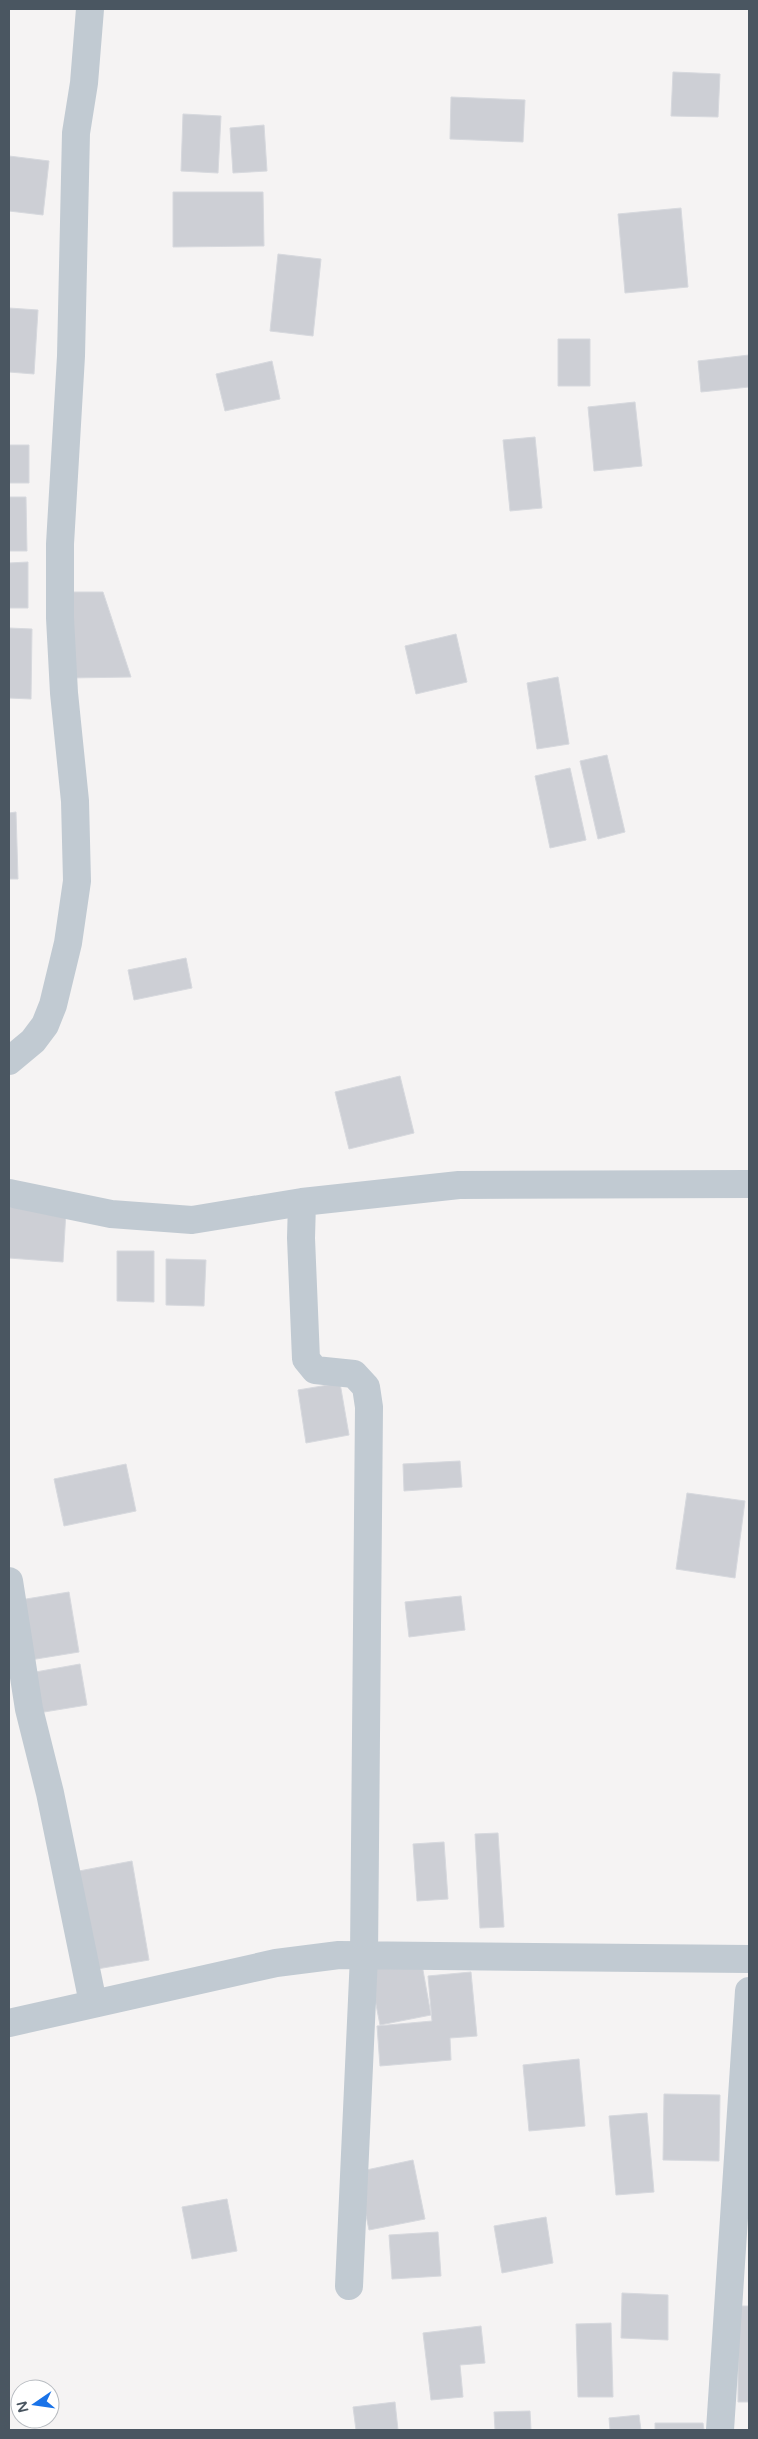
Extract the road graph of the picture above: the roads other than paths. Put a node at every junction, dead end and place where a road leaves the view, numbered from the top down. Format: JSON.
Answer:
{"nodes":[{"id":1,"x":90,"y":9,"type":"edge"},
{"id":2,"x":9,"y":1061,"type":"edge"},
{"id":3,"x":749,"y":1184,"type":"edge"},
{"id":4,"x":9,"y":1193,"type":"edge"},
{"id":5,"x":302,"y":1202,"type":"junction"},
{"id":6,"x":9,"y":1581,"type":"edge"},
{"id":7,"x":364,"y":1956,"type":"junction"},
{"id":8,"x":749,"y":1959,"type":"edge"},
{"id":9,"x":749,"y":1991,"type":"edge"},
{"id":10,"x":93,"y":2003,"type":"junction"},
{"id":11,"x":9,"y":2023,"type":"edge"},
{"id":12,"x":349,"y":2286,"type":"dead end"},
{"id":13,"x":720,"y":2430,"type":"edge"}],
"edges":[{"from":1,"to":2,"type":"street"},
{"from":3,"to":5,"type":"street"},
{"from":4,"to":5,"type":"street"},
{"from":5,"to":7,"type":"street"},
{"from":6,"to":10,"type":"street"},
{"from":7,"to":8,"type":"street"},
{"from":7,"to":10,"type":"street"},
{"from":7,"to":12,"type":"street"},
{"from":9,"to":13,"type":"street"},
{"from":10,"to":11,"type":"street"}]}
